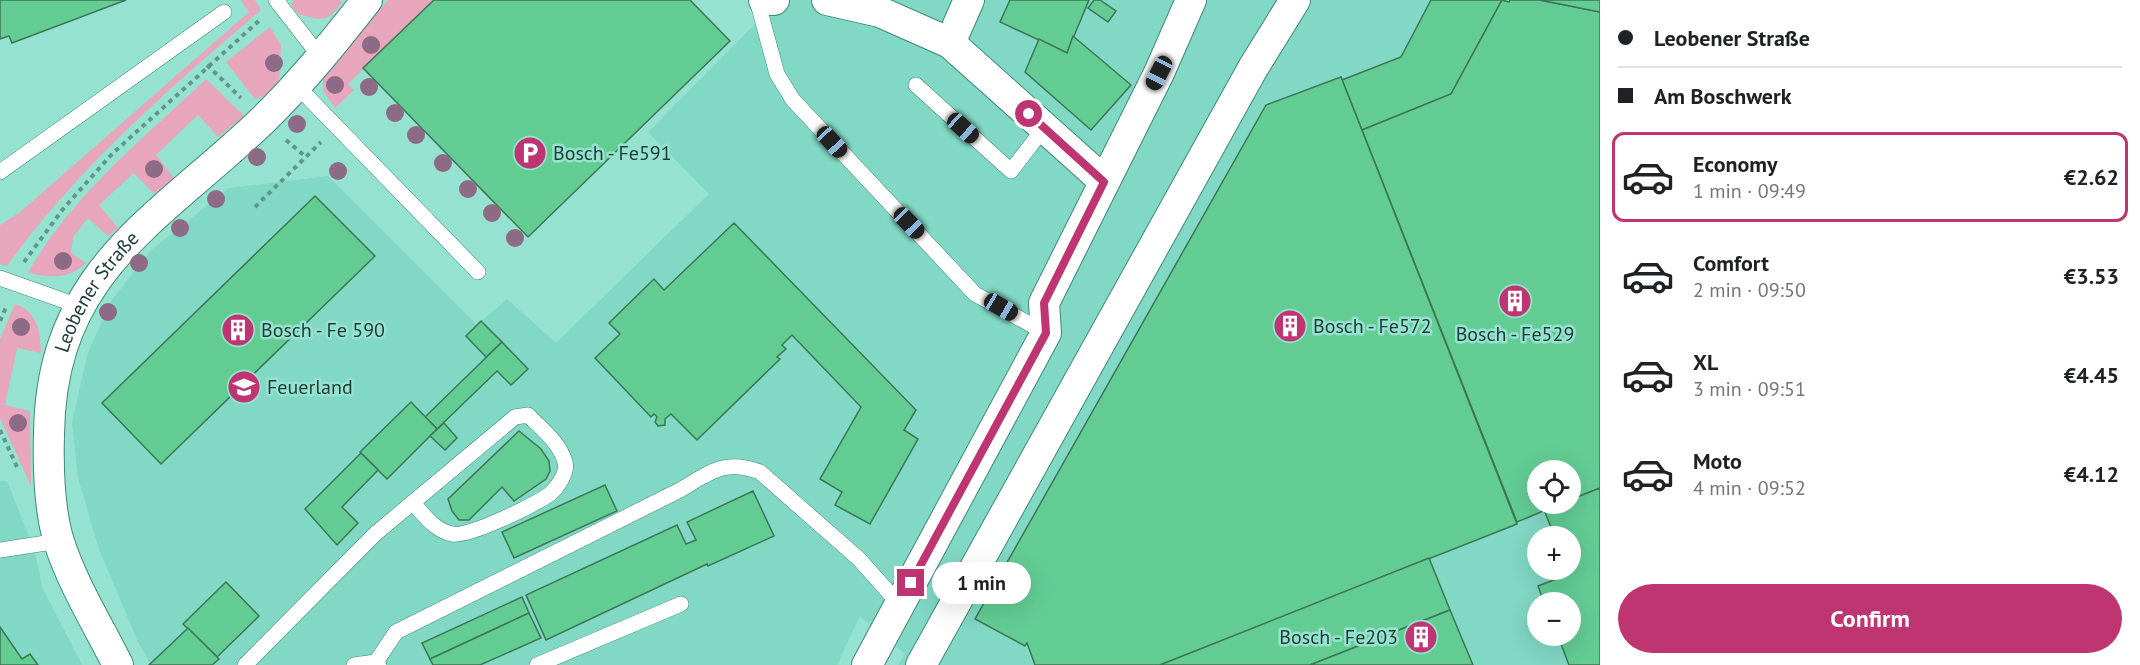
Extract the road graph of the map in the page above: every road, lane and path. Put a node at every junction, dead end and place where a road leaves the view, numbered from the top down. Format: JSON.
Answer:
{"nodes":[{"id":1,"x":367,"y":0,"type":"edge"},
{"id":2,"x":756,"y":0,"type":"edge"},
{"id":3,"x":764,"y":0,"type":"edge"},
{"id":4,"x":774,"y":0,"type":"edge"},
{"id":5,"x":827,"y":0,"type":"edge"},
{"id":6,"x":969,"y":0,"type":"edge"},
{"id":7,"x":1191,"y":0,"type":"edge"},
{"id":8,"x":1294,"y":0,"type":"edge"},
{"id":9,"x":277,"y":2,"type":"edge"},
{"id":10,"x":874,"y":6,"type":"edge"},
{"id":11,"x":224,"y":12,"type":"dead end"},
{"id":12,"x":950,"y":43,"type":"junction"},
{"id":13,"x":321,"y":58,"type":"junction"},
{"id":14,"x":207,"y":65,"type":"junction"},
{"id":15,"x":296,"y":85,"type":"junction"},
{"id":16,"x":916,"y":86,"type":"dead end"},
{"id":17,"x":262,"y":120,"type":"junction"},
{"id":18,"x":336,"y":126,"type":"junction"},
{"id":19,"x":1044,"y":128,"type":"junction"},
{"id":20,"x":0,"y":172,"type":"edge"},
{"id":21,"x":1104,"y":182,"type":"junction"},
{"id":22,"x":255,"y":207,"type":"dead end"},
{"id":23,"x":478,"y":272,"type":"dead end"},
{"id":24,"x":7,"y":280,"type":"edge"},
{"id":25,"x":79,"y":306,"type":"junction"},
{"id":26,"x":0,"y":321,"type":"edge"},
{"id":27,"x":1046,"y":333,"type":"junction"},
{"id":28,"x":413,"y":503,"type":"junction"},
{"id":29,"x":59,"y":541,"type":"junction"},
{"id":30,"x":0,"y":550,"type":"edge"},
{"id":31,"x":681,"y":604,"type":"dead end"},
{"id":32,"x":899,"y":604,"type":"junction"},
{"id":33,"x":378,"y":664,"type":"edge"},
{"id":34,"x":118,"y":665,"type":"edge"},
{"id":35,"x":245,"y":665,"type":"edge"},
{"id":36,"x":354,"y":665,"type":"edge"},
{"id":37,"x":537,"y":665,"type":"edge"},
{"id":38,"x":867,"y":665,"type":"edge"},
{"id":39,"x":921,"y":665,"type":"edge"}],
"edges":[{"from":1,"to":13,"type":"street","name":"Leobener Straße"},
{"from":2,"to":27,"type":"lane"},
{"from":3,"to":4,"type":"street"},
{"from":5,"to":10,"type":"street"},
{"from":6,"to":12,"type":"street"},
{"from":7,"to":21,"type":"street"},
{"from":8,"to":39,"type":"street"},
{"from":9,"to":13,"type":"lane"},
{"from":9,"to":14,"type":"path"},
{"from":10,"to":12,"type":"street"},
{"from":11,"to":20,"type":"lane"},
{"from":12,"to":19,"type":"street"},
{"from":13,"to":15,"type":"street","name":"Leobener Straße"},
{"from":14,"to":17,"type":"path"},
{"from":14,"to":24,"type":"path"},
{"from":15,"to":17,"type":"street","name":"Leobener Straße"},
{"from":15,"to":18,"type":"lane"},
{"from":16,"to":19,"type":"lane"},
{"from":17,"to":25,"type":"street","name":"Leobener Straße"},
{"from":18,"to":22,"type":"path"},
{"from":18,"to":23,"type":"lane"},
{"from":19,"to":21,"type":"street"},
{"from":21,"to":27,"type":"street"},
{"from":24,"to":25,"type":"lane"},
{"from":24,"to":26,"type":"path"},
{"from":25,"to":29,"type":"street","name":"Leobener Straße"},
{"from":27,"to":32,"type":"street"},
{"from":28,"to":28,"type":"lane"},
{"from":28,"to":35,"type":"lane"},
{"from":29,"to":30,"type":"lane"},
{"from":29,"to":34,"type":"street","name":"Leobener Straße"},
{"from":31,"to":37,"type":"lane"},
{"from":32,"to":33,"type":"lane"},
{"from":32,"to":38,"type":"street"},
{"from":33,"to":36,"type":"lane"}]}
